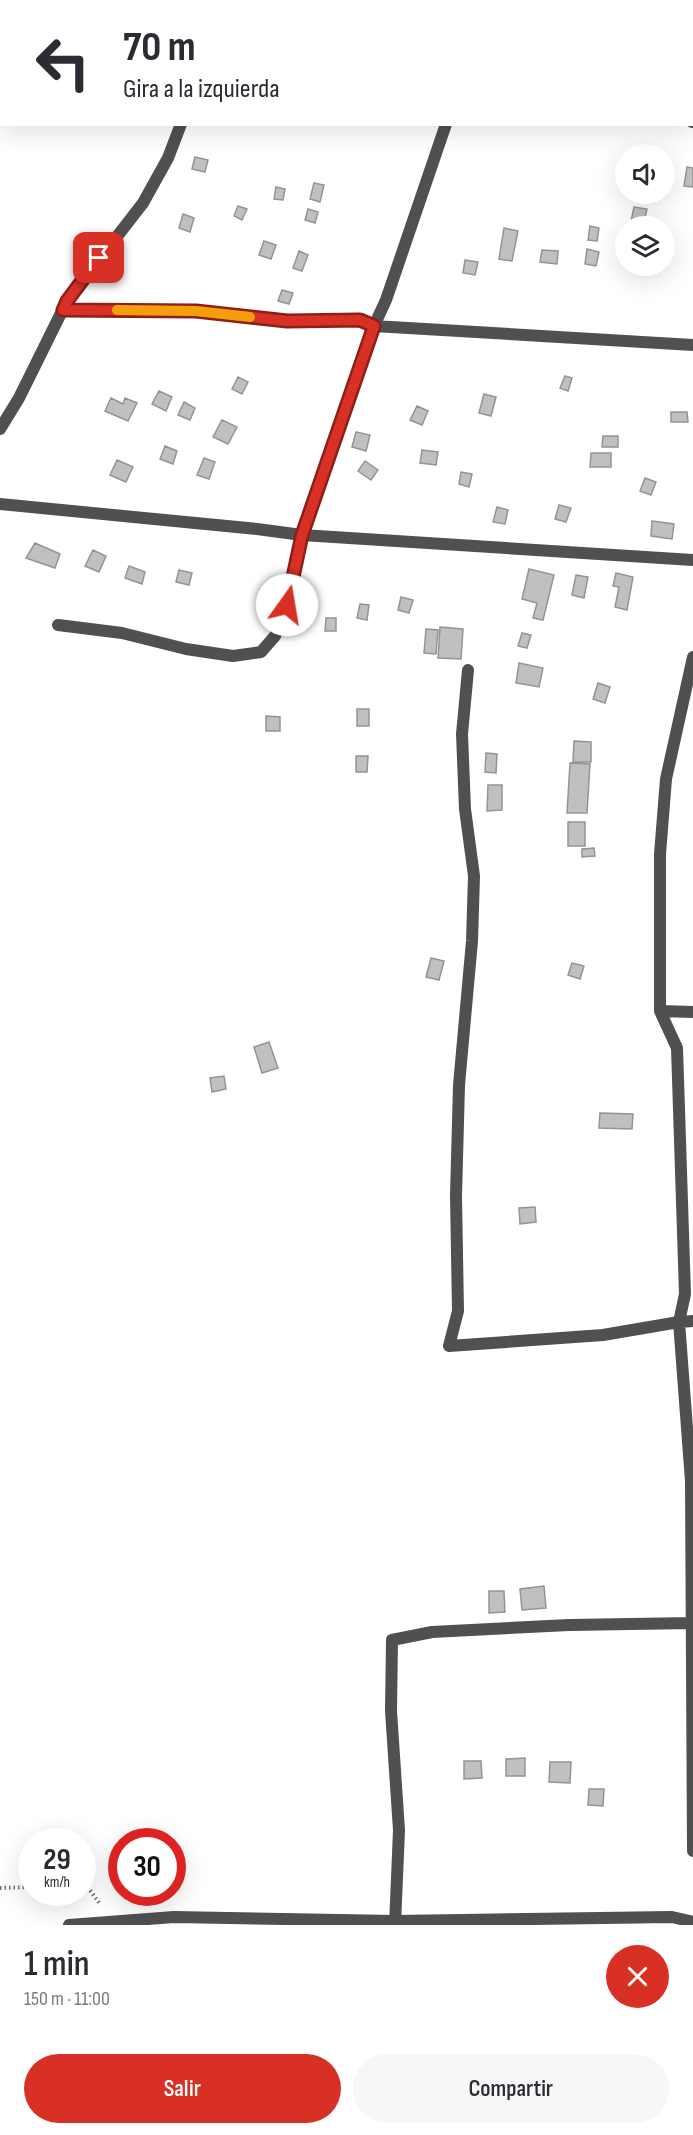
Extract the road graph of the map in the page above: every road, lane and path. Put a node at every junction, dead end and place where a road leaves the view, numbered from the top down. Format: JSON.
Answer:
{"nodes":[{"id":1,"x":180,"y":126,"type":"edge"},
{"id":2,"x":445,"y":126,"type":"edge"},
{"id":3,"x":63,"y":310,"type":"junction"},
{"id":4,"x":374,"y":326,"type":"junction"},
{"id":5,"x":693,"y":345,"type":"edge"},
{"id":6,"x":0,"y":429,"type":"edge"},
{"id":7,"x":0,"y":504,"type":"edge"},
{"id":8,"x":302,"y":535,"type":"junction"},
{"id":9,"x":693,"y":560,"type":"edge"},
{"id":10,"x":58,"y":625,"type":"dead end"},
{"id":11,"x":693,"y":657,"type":"edge"},
{"id":12,"x":468,"y":670,"type":"dead end"},
{"id":13,"x":660,"y":1011,"type":"junction"},
{"id":14,"x":693,"y":1012,"type":"edge"},
{"id":15,"x":679,"y":1322,"type":"junction"},
{"id":16,"x":693,"y":1322,"type":"edge"},
{"id":17,"x":692,"y":1623,"type":"edge"},
{"id":18,"x":693,"y":1851,"type":"edge"},
{"id":19,"x":18,"y":1887,"type":"edge"},
{"id":20,"x":0,"y":1888,"type":"edge"},
{"id":21,"x":395,"y":1923,"type":"edge"},
{"id":22,"x":693,"y":1923,"type":"edge"},
{"id":23,"x":69,"y":1925,"type":"edge"}],
"edges":[{"from":1,"to":3,"type":"street"},
{"from":2,"to":4,"type":"street"},
{"from":3,"to":4,"type":"street"},
{"from":3,"to":6,"type":"street"},
{"from":4,"to":5,"type":"street"},
{"from":4,"to":8,"type":"street"},
{"from":7,"to":8,"type":"street"},
{"from":8,"to":9,"type":"street"},
{"from":8,"to":10,"type":"street"},
{"from":11,"to":13,"type":"street"},
{"from":12,"to":15,"type":"street"},
{"from":13,"to":14,"type":"street"},
{"from":13,"to":15,"type":"street"},
{"from":15,"to":16,"type":"street"},
{"from":15,"to":17,"type":"street"},
{"from":17,"to":18,"type":"street"},
{"from":17,"to":21,"type":"street"},
{"from":19,"to":20,"type":"path"},
{"from":21,"to":22,"type":"street"},
{"from":21,"to":23,"type":"street"}]}
